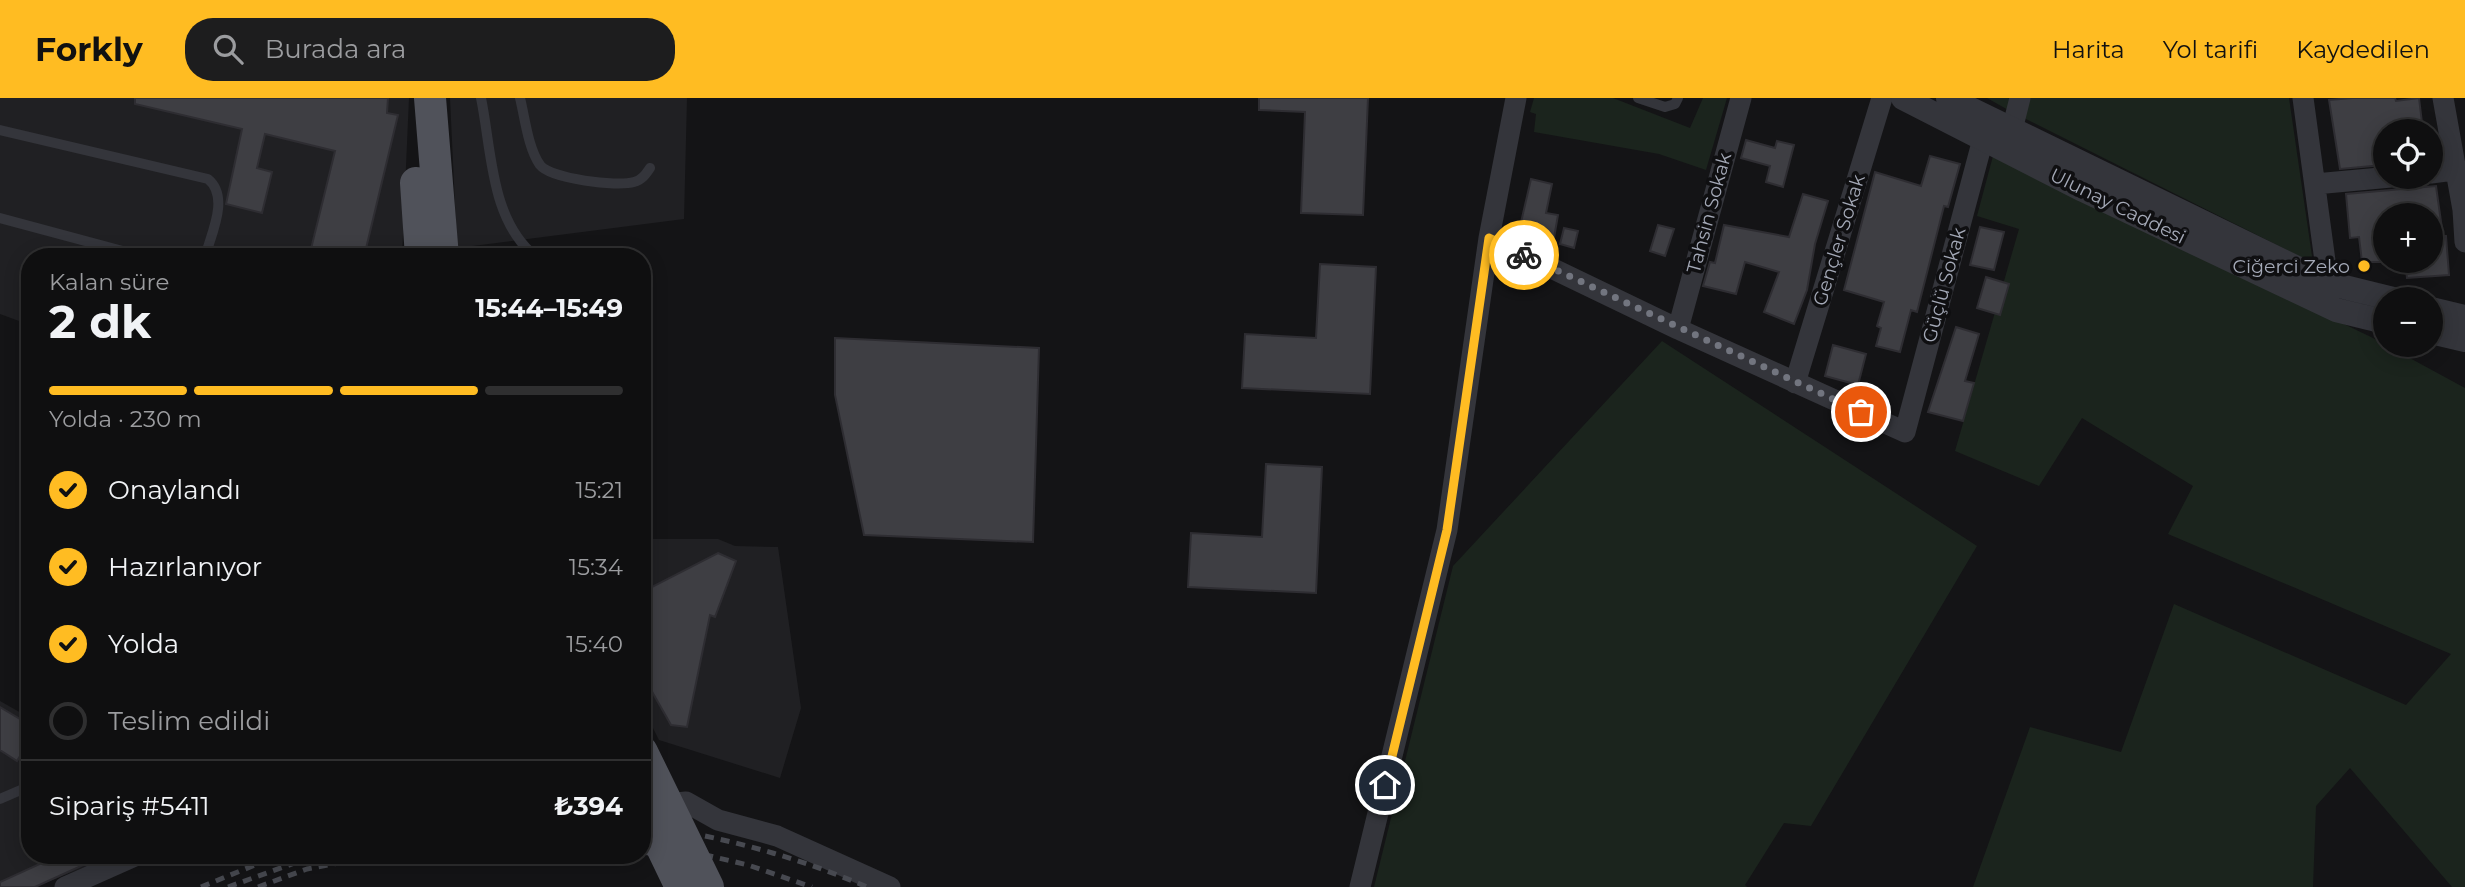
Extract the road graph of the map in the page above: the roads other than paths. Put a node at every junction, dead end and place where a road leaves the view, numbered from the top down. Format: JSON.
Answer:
{"nodes":[{"id":1,"x":412,"y":98,"type":"edge"},
{"id":2,"x":430,"y":98,"type":"edge"},
{"id":3,"x":481,"y":98,"type":"edge"},
{"id":4,"x":520,"y":98,"type":"edge"},
{"id":5,"x":1516,"y":98,"type":"edge"},
{"id":6,"x":1638,"y":98,"type":"edge"},
{"id":7,"x":1678,"y":98,"type":"edge"},
{"id":8,"x":1741,"y":98,"type":"edge"},
{"id":9,"x":1882,"y":98,"type":"edge"},
{"id":10,"x":1903,"y":98,"type":"edge"},
{"id":11,"x":1948,"y":98,"type":"edge"},
{"id":12,"x":2021,"y":98,"type":"edge"},
{"id":13,"x":2303,"y":98,"type":"edge"},
{"id":14,"x":2443,"y":98,"type":"edge"},
{"id":15,"x":0,"y":130,"type":"edge"},
{"id":16,"x":2012,"y":130,"type":"junction"},
{"id":17,"x":1983,"y":139,"type":"junction"},
{"id":18,"x":650,"y":167,"type":"dead end"},
{"id":19,"x":2454,"y":170,"type":"junction"},
{"id":20,"x":2443,"y":171,"type":"edge"},
{"id":21,"x":2373,"y":179,"type":"edge"},
{"id":22,"x":2315,"y":184,"type":"junction"},
{"id":23,"x":2464,"y":210,"type":"edge"},
{"id":24,"x":0,"y":218,"type":"edge"},
{"id":25,"x":1489,"y":238,"type":"junction"},
{"id":26,"x":2465,"y":242,"type":"edge"},
{"id":27,"x":112,"y":248,"type":"edge"},
{"id":28,"x":207,"y":248,"type":"edge"},
{"id":29,"x":424,"y":248,"type":"edge"},
{"id":30,"x":425,"y":248,"type":"edge"},
{"id":31,"x":524,"y":248,"type":"edge"},
{"id":32,"x":2328,"y":283,"type":"junction"},
{"id":33,"x":2373,"y":294,"type":"edge"},
{"id":34,"x":2336,"y":310,"type":"junction"},
{"id":35,"x":2443,"y":312,"type":"edge"},
{"id":36,"x":2465,"y":317,"type":"edge"},
{"id":37,"x":2373,"y":319,"type":"edge"},
{"id":38,"x":1678,"y":329,"type":"junction"},
{"id":39,"x":2443,"y":335,"type":"edge"},
{"id":40,"x":2465,"y":340,"type":"edge"},
{"id":41,"x":1795,"y":383,"type":"junction"},
{"id":42,"x":651,"y":770,"type":"edge"},
{"id":43,"x":21,"y":790,"type":"edge"},
{"id":44,"x":0,"y":799,"type":"edge"},
{"id":45,"x":651,"y":806,"type":"edge"},
{"id":46,"x":651,"y":825,"type":"edge"},
{"id":47,"x":113,"y":864,"type":"edge"},
{"id":48,"x":65,"y":887,"type":"edge"},
{"id":49,"x":681,"y":887,"type":"edge"},
{"id":50,"x":708,"y":887,"type":"edge"},
{"id":51,"x":890,"y":887,"type":"edge"},
{"id":52,"x":1360,"y":887,"type":"edge"}],
"edges":[{"from":1,"to":29,"type":"main road"},
{"from":2,"to":30,"type":"main road"},
{"from":3,"to":31,"type":"lane"},
{"from":4,"to":18,"type":"lane"},
{"from":5,"to":25,"type":"street"},
{"from":6,"to":7,"type":"lane"},
{"from":8,"to":38,"type":"street","name":"Tahsin Sokak"},
{"from":9,"to":41,"type":"street","name":"Gençler Sokak"},
{"from":10,"to":17,"type":"street","name":"Ulunay Caddesi"},
{"from":11,"to":16,"type":"street","name":"Ulunay Caddesi"},
{"from":12,"to":16,"type":"street"},
{"from":13,"to":22,"type":"street"},
{"from":14,"to":19,"type":"street"},
{"from":15,"to":28,"type":"lane"},
{"from":16,"to":32,"type":"street","name":"Ulunay Caddesi"},
{"from":17,"to":34,"type":"street","name":"Ulunay Caddesi"},
{"from":17,"to":41,"type":"street","name":"Güçlü Sokak"},
{"from":19,"to":20,"type":"street"},
{"from":19,"to":23,"type":"street"},
{"from":21,"to":22,"type":"street"},
{"from":22,"to":32,"type":"street"},
{"from":23,"to":26,"type":"street"},
{"from":24,"to":27,"type":"lane"},
{"from":25,"to":38,"type":"street"},
{"from":25,"to":52,"type":"street"},
{"from":32,"to":33,"type":"street","name":"Ulunay Caddesi"},
{"from":32,"to":34,"type":"street"},
{"from":34,"to":37,"type":"street","name":"Ulunay Caddesi"},
{"from":35,"to":36,"type":"street"},
{"from":38,"to":41,"type":"street"},
{"from":39,"to":40,"type":"street"},
{"from":42,"to":50,"type":"main road","bridge":true},
{"from":43,"to":44,"type":"lane"},
{"from":45,"to":51,"type":"street"},
{"from":46,"to":49,"type":"main road","bridge":true},
{"from":47,"to":48,"type":"street"}]}
